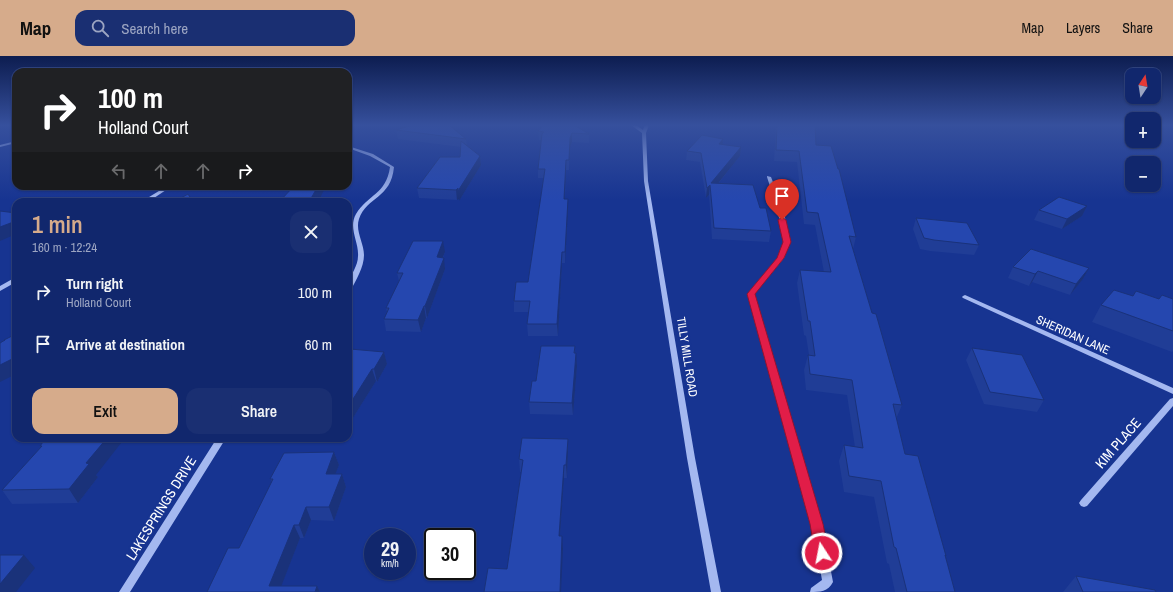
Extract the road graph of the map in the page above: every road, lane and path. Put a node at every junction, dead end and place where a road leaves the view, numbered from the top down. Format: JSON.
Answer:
{"nodes":[{"id":1,"x":363,"y":150,"type":"edge"},
{"id":2,"x":645,"y":150,"type":"edge"},
{"id":3,"x":769,"y":177,"type":"dead end"},
{"id":4,"x":164,"y":190,"type":"edge"},
{"id":5,"x":150,"y":198,"type":"edge"},
{"id":6,"x":352,"y":280,"type":"edge"},
{"id":7,"x":12,"y":282,"type":"edge"},
{"id":8,"x":0,"y":289,"type":"edge"},
{"id":9,"x":965,"y":297,"type":"dead end"},
{"id":10,"x":1173,"y":391,"type":"edge"},
{"id":11,"x":1173,"y":401,"type":"edge"},
{"id":12,"x":219,"y":442,"type":"edge"},
{"id":13,"x":1084,"y":503,"type":"dead end"},
{"id":14,"x":124,"y":592,"type":"edge"},
{"id":15,"x":716,"y":592,"type":"edge"},
{"id":16,"x":815,"y":592,"type":"edge"}],
"edges":[{"from":1,"to":6,"type":"street"},
{"from":2,"to":15,"type":"street","name":"TILLY MILL ROAD"},
{"from":3,"to":16,"type":"street"},
{"from":4,"to":5,"type":"street"},
{"from":7,"to":8,"type":"street"},
{"from":9,"to":10,"type":"street","name":"SHERIDAN LANE"},
{"from":11,"to":13,"type":"street","name":"KIM PLACE"},
{"from":12,"to":14,"type":"street","name":"LAKESPRINGS DRIVE"}]}
